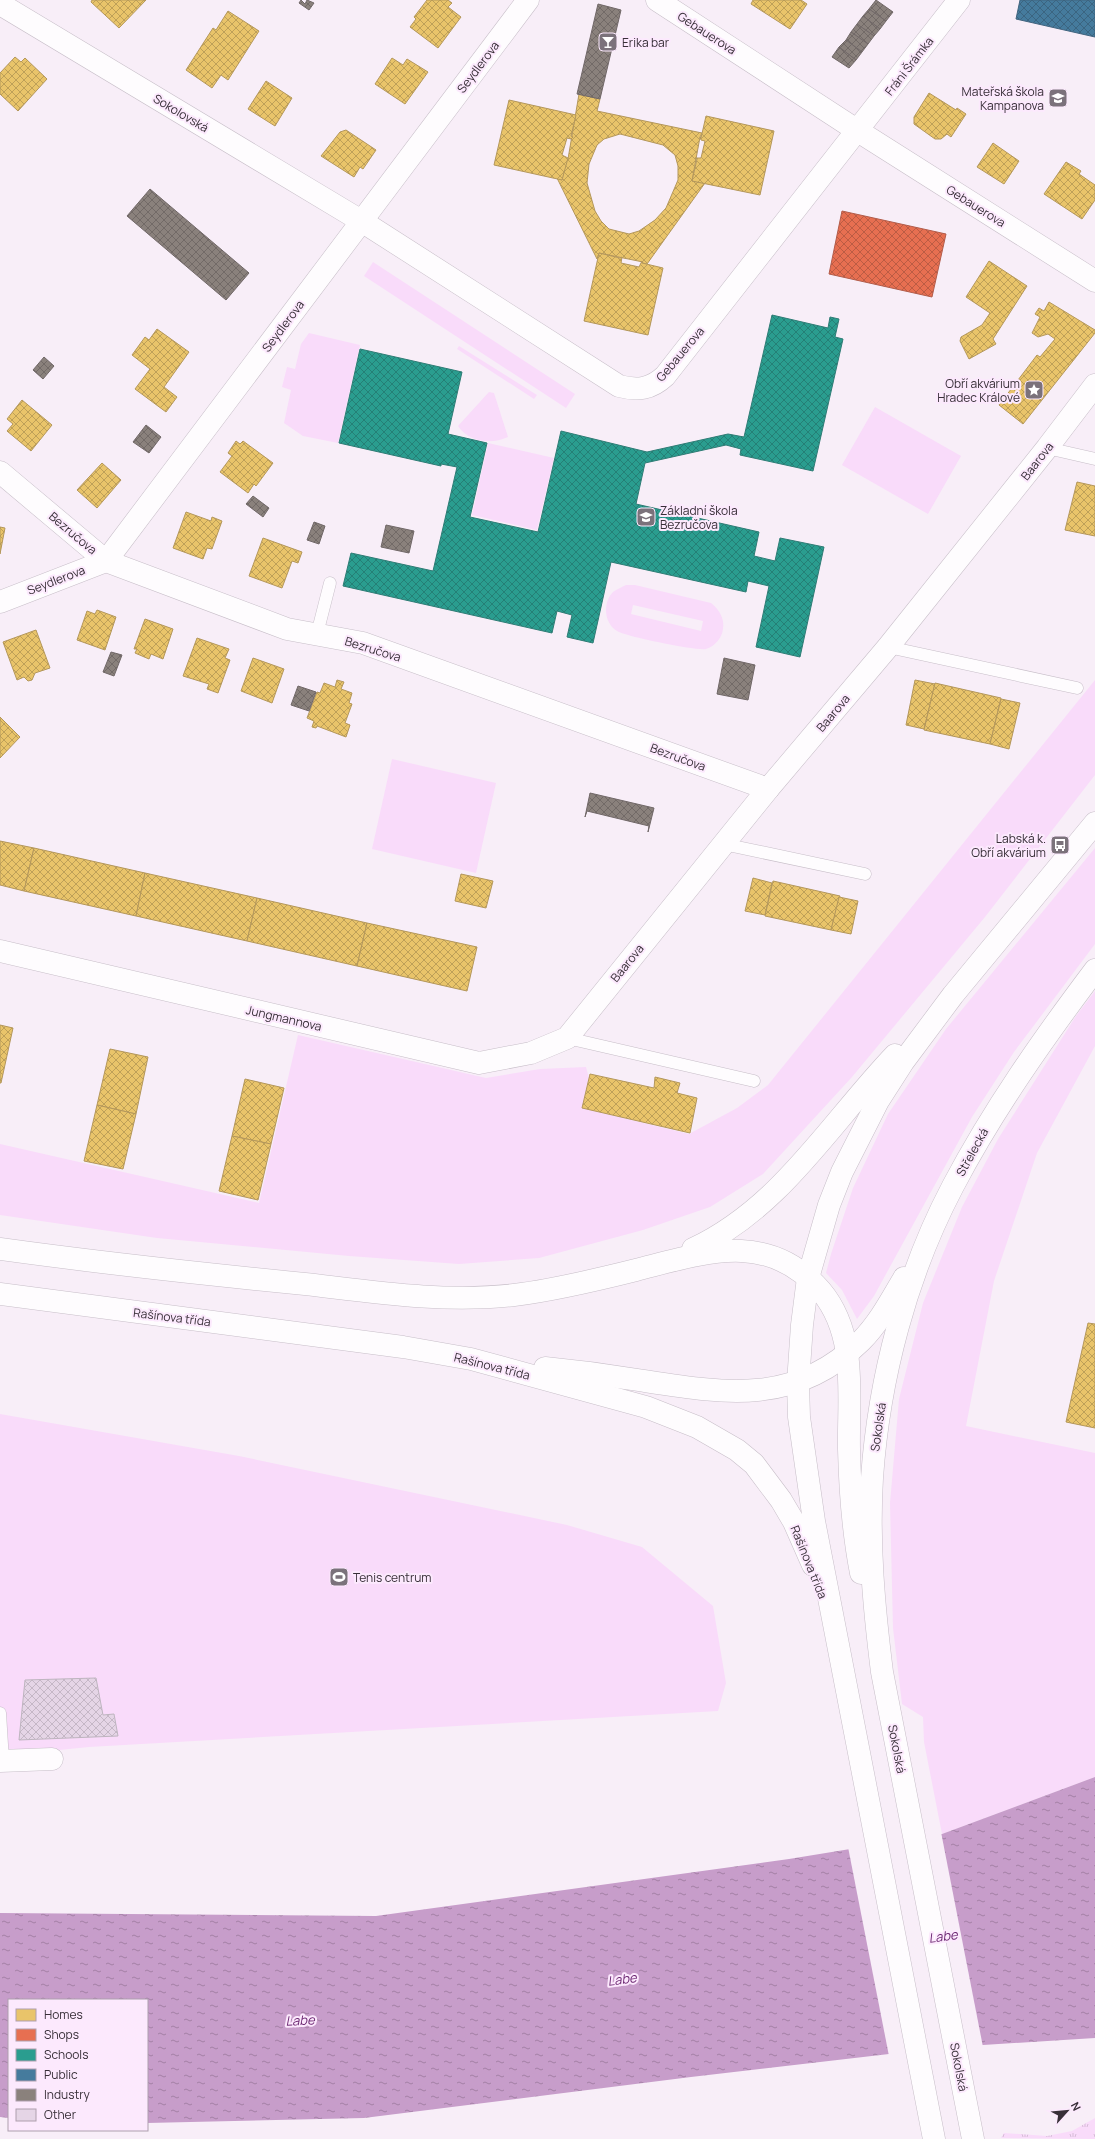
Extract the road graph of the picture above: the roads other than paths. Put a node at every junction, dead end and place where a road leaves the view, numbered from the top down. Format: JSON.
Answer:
{"nodes":[{"id":1,"x":528,"y":0,"type":"edge"},
{"id":2,"x":658,"y":0,"type":"edge"},
{"id":3,"x":959,"y":0,"type":"edge"},
{"id":4,"x":0,"y":4,"type":"edge"},
{"id":5,"x":858,"y":131,"type":"junction"},
{"id":6,"x":363,"y":222,"type":"junction"},
{"id":7,"x":1095,"y":281,"type":"edge"},
{"id":8,"x":1095,"y":384,"type":"edge"},
{"id":9,"x":1047,"y":448,"type":"junction"},
{"id":10,"x":1095,"y":459,"type":"edge"},
{"id":11,"x":0,"y":472,"type":"edge"},
{"id":12,"x":106,"y":561,"type":"junction"},
{"id":13,"x":330,"y":583,"type":"dead end"},
{"id":14,"x":0,"y":602,"type":"edge"},
{"id":15,"x":316,"y":634,"type":"junction"},
{"id":16,"x":888,"y":647,"type":"junction"},
{"id":17,"x":1077,"y":688,"type":"dead end"},
{"id":18,"x":768,"y":789,"type":"junction"},
{"id":19,"x":1095,"y":823,"type":"edge"},
{"id":20,"x":723,"y":844,"type":"junction"},
{"id":21,"x":865,"y":874,"type":"dead end"},
{"id":22,"x":0,"y":951,"type":"edge"},
{"id":23,"x":1095,"y":970,"type":"edge"},
{"id":24,"x":953,"y":995,"type":"junction"},
{"id":25,"x":566,"y":1038,"type":"junction"},
{"id":26,"x":754,"y":1081,"type":"dead end"},
{"id":27,"x":952,"y":1187,"type":"junction"},
{"id":28,"x":0,"y":1249,"type":"edge"},
{"id":29,"x":646,"y":1267,"type":"junction"},
{"id":30,"x":808,"y":1278,"type":"junction"},
{"id":31,"x":0,"y":1294,"type":"edge"},
{"id":32,"x":848,"y":1353,"type":"junction"},
{"id":33,"x":892,"y":1355,"type":"joint"},
{"id":34,"x":471,"y":1359,"type":"junction"},
{"id":35,"x":798,"y":1383,"type":"junction"},
{"id":36,"x":840,"y":1658,"type":"junction"},
{"id":37,"x":882,"y":1672,"type":"junction"},
{"id":38,"x":0,"y":1713,"type":"edge"},
{"id":39,"x":52,"y":1759,"type":"dead end"},
{"id":40,"x":2,"y":1761,"type":"edge"},
{"id":41,"x":934,"y":2139,"type":"edge"},
{"id":42,"x":973,"y":2139,"type":"edge"}],
"edges":[{"from":1,"to":6,"type":"main road","name":"Seydlerova"},
{"from":2,"to":5,"type":"main road","name":"Gebauerova"},
{"from":3,"to":5,"type":"main road","name":"Fráni Šrámka"},
{"from":4,"to":6,"type":"main road","name":"Sokolovská"},
{"from":5,"to":6,"type":"main road","name":"Gebauerova"},
{"from":5,"to":7,"type":"main road","name":"Gebauerova"},
{"from":6,"to":12,"type":"main road","name":"Seydlerova"},
{"from":8,"to":9,"type":"main road","name":"Baarova"},
{"from":9,"to":10,"type":"lane"},
{"from":9,"to":16,"type":"main road","name":"Baarova"},
{"from":11,"to":12,"type":"main road","name":"Bezručova"},
{"from":12,"to":14,"type":"main road","name":"Seydlerova"},
{"from":12,"to":15,"type":"main road","name":"Bezručova"},
{"from":13,"to":15,"type":"lane"},
{"from":15,"to":18,"type":"main road","name":"Bezručova"},
{"from":16,"to":17,"type":"lane"},
{"from":16,"to":18,"type":"main road","name":"Baarova"},
{"from":18,"to":20,"type":"main road","name":"Baarova"},
{"from":19,"to":24,"type":"main road"},
{"from":20,"to":21,"type":"lane"},
{"from":20,"to":25,"type":"main road","name":"Baarova"},
{"from":22,"to":25,"type":"main road","name":"Jungmannova"},
{"from":23,"to":27,"type":"main road","name":"Střelecká"},
{"from":24,"to":29,"type":"main road"},
{"from":24,"to":30,"type":"main road"},
{"from":25,"to":26,"type":"lane"},
{"from":27,"to":32,"type":"main road"},
{"from":27,"to":33,"type":"main road","name":"Střelecká"},
{"from":28,"to":29,"type":"main road"},
{"from":29,"to":30,"type":"main road"},
{"from":30,"to":32,"type":"main road"},
{"from":30,"to":35,"type":"main road"},
{"from":31,"to":34,"type":"main road","name":"Rašínova třída"},
{"from":32,"to":35,"type":"main road"},
{"from":32,"to":37,"type":"main road"},
{"from":33,"to":37,"type":"main road","name":"Sokolská"},
{"from":34,"to":35,"type":"main road"},
{"from":34,"to":36,"type":"main road","name":"Rašínova třída"},
{"from":35,"to":36,"type":"main road"},
{"from":36,"to":41,"type":"main road"},
{"from":37,"to":42,"type":"main road","name":"Sokolská"},
{"from":38,"to":40,"type":"lane"},
{"from":39,"to":40,"type":"main road"}]}
